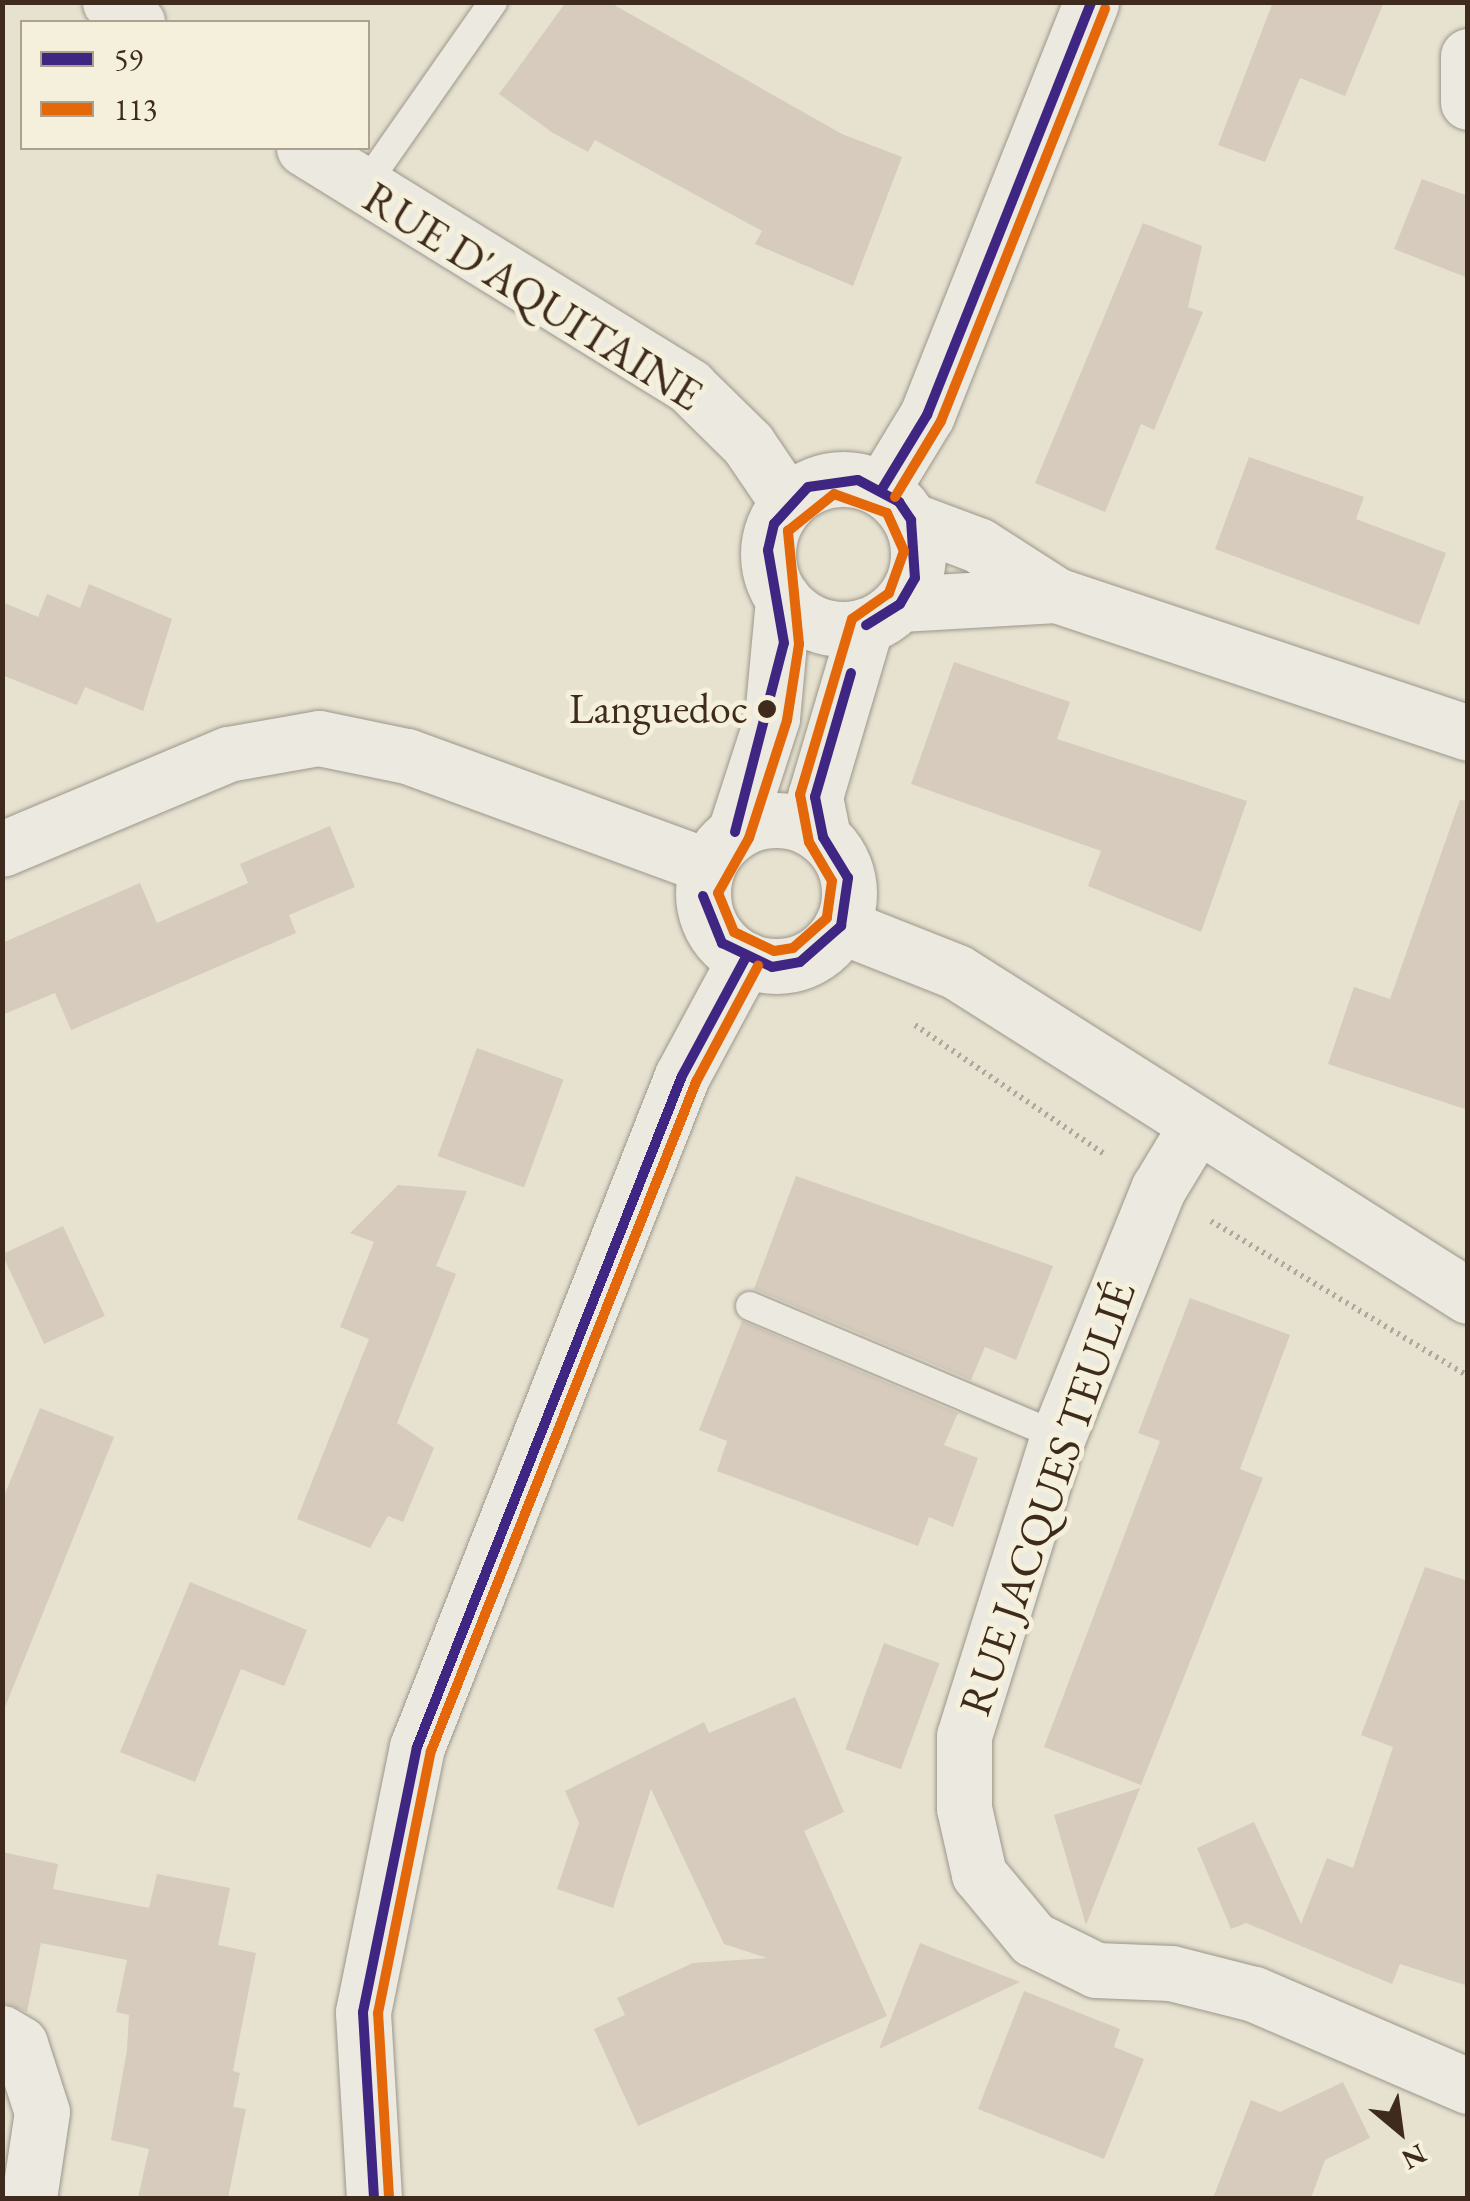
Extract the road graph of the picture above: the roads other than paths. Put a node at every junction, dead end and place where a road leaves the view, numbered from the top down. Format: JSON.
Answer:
{"nodes":[{"id":1,"x":110,"y":2,"type":"edge"},
{"id":2,"x":493,"y":2,"type":"edge"},
{"id":3,"x":1091,"y":2,"type":"edge"},
{"id":4,"x":134,"y":20,"type":"edge"},
{"id":5,"x":1468,"y":56,"type":"edge"},
{"id":6,"x":1468,"y":102,"type":"edge"},
{"id":7,"x":307,"y":150,"type":"edge"},
{"id":8,"x":363,"y":188,"type":"junction"},
{"id":9,"x":788,"y":503,"type":"junction"},
{"id":10,"x":896,"y":504,"type":"junction"},
{"id":11,"x":1056,"y":596,"type":"junction"},
{"id":12,"x":783,"y":599,"type":"junction"},
{"id":13,"x":883,"y":615,"type":"junction"},
{"id":14,"x":1468,"y":733,"type":"edge"},
{"id":15,"x":823,"y":837,"type":"junction"},
{"id":16,"x":2,"y":849,"type":"edge"},
{"id":17,"x":721,"y":849,"type":"junction"},
{"id":18,"x":841,"y":926,"type":"junction"},
{"id":19,"x":745,"y":960,"type":"junction"},
{"id":20,"x":1195,"y":1128,"type":"junction"},
{"id":21,"x":1468,"y":1296,"type":"edge"},
{"id":22,"x":750,"y":1306,"type":"dead end"},
{"id":23,"x":1058,"y":1436,"type":"junction"},
{"id":24,"x":2,"y":2033,"type":"edge"},
{"id":25,"x":1468,"y":2086,"type":"edge"},
{"id":26,"x":29,"y":2198,"type":"edge"},
{"id":27,"x":374,"y":2198,"type":"edge"}],
"edges":[{"from":1,"to":4,"type":"street"},
{"from":2,"to":8,"type":"lane"},
{"from":3,"to":10,"type":"street"},
{"from":5,"to":6,"type":"street"},
{"from":7,"to":8,"type":"street","name":"RUE D'AQUITAINE"},
{"from":8,"to":9,"type":"street","name":"RUE D'AQUITAINE"},
{"from":9,"to":10,"type":"street"},
{"from":9,"to":12,"type":"street"},
{"from":10,"to":11,"type":"street"},
{"from":10,"to":13,"type":"street"},
{"from":11,"to":13,"type":"street"},
{"from":11,"to":14,"type":"street"},
{"from":12,"to":13,"type":"street"},
{"from":12,"to":17,"type":"street"},
{"from":13,"to":15,"type":"street"},
{"from":15,"to":17,"type":"street"},
{"from":15,"to":18,"type":"street"},
{"from":16,"to":17,"type":"street"},
{"from":17,"to":19,"type":"street"},
{"from":18,"to":19,"type":"street"},
{"from":18,"to":20,"type":"street"},
{"from":19,"to":27,"type":"street"},
{"from":20,"to":21,"type":"street"},
{"from":20,"to":23,"type":"street","name":"RUE JACQUES TEULIÉ"},
{"from":22,"to":23,"type":"lane"},
{"from":23,"to":25,"type":"street","name":"RUE JACQUES TEULIÉ"},
{"from":24,"to":26,"type":"street"}]}
